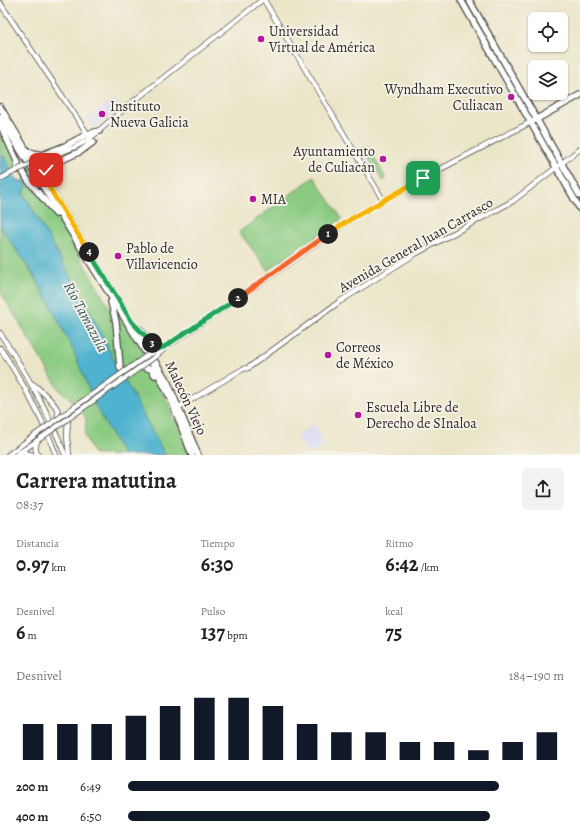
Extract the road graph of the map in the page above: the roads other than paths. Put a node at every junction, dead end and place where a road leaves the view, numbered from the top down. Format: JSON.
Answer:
{"nodes":[{"id":1,"x":263,"y":0,"type":"edge"},
{"id":2,"x":461,"y":0,"type":"edge"},
{"id":3,"x":469,"y":0,"type":"edge"},
{"id":4,"x":0,"y":3,"type":"edge"},
{"id":5,"x":580,"y":95,"type":"edge"},
{"id":6,"x":0,"y":107,"type":"edge"},
{"id":7,"x":0,"y":117,"type":"edge"},
{"id":8,"x":537,"y":119,"type":"junction"},
{"id":9,"x":531,"y":122,"type":"junction"},
{"id":10,"x":0,"y":124,"type":"edge"},
{"id":11,"x":99,"y":131,"type":"joint"},
{"id":12,"x":91,"y":138,"type":"junction"},
{"id":13,"x":580,"y":148,"type":"edge"},
{"id":14,"x":28,"y":152,"type":"junction"},
{"id":15,"x":562,"y":163,"type":"junction"},
{"id":16,"x":556,"y":167,"type":"junction"},
{"id":17,"x":19,"y":169,"type":"junction"},
{"id":18,"x":0,"y":179,"type":"edge"},
{"id":19,"x":44,"y":179,"type":"junction"},
{"id":20,"x":580,"y":196,"type":"edge"},
{"id":21,"x":383,"y":200,"type":"junction"},
{"id":22,"x":580,"y":209,"type":"edge"},
{"id":23,"x":66,"y":226,"type":"junction"},
{"id":24,"x":109,"y":295,"type":"junction"},
{"id":25,"x":132,"y":322,"type":"junction"},
{"id":26,"x":0,"y":333,"type":"edge"},
{"id":27,"x":0,"y":348,"type":"edge"},
{"id":28,"x":153,"y":353,"type":"junction"},
{"id":29,"x":141,"y":366,"type":"junction"},
{"id":30,"x":123,"y":372,"type":"junction"},
{"id":31,"x":30,"y":381,"type":"junction"},
{"id":32,"x":167,"y":392,"type":"junction"},
{"id":33,"x":179,"y":407,"type":"junction"},
{"id":34,"x":68,"y":418,"type":"junction"},
{"id":35,"x":57,"y":420,"type":"junction"},
{"id":36,"x":37,"y":438,"type":"junction"},
{"id":37,"x":54,"y":448,"type":"junction"},
{"id":38,"x":17,"y":454,"type":"edge"},
{"id":39,"x":8,"y":455,"type":"edge"},
{"id":40,"x":33,"y":455,"type":"edge"},
{"id":41,"x":38,"y":455,"type":"edge"},
{"id":42,"x":52,"y":455,"type":"edge"},
{"id":43,"x":56,"y":455,"type":"edge"},
{"id":44,"x":65,"y":455,"type":"edge"},
{"id":45,"x":69,"y":455,"type":"edge"},
{"id":46,"x":192,"y":455,"type":"edge"},
{"id":47,"x":198,"y":455,"type":"edge"}],
"edges":[{"from":1,"to":11,"type":"main road"},
{"from":1,"to":21,"type":"main road"},
{"from":2,"to":9,"type":"main road"},
{"from":3,"to":8,"type":"main road"},
{"from":4,"to":12,"type":"main road"},
{"from":5,"to":8,"type":"main road"},
{"from":6,"to":14,"type":"main road","name":"Malecón Viejo"},
{"from":7,"to":23,"type":"main road"},
{"from":8,"to":9,"type":"main road"},
{"from":8,"to":15,"type":"main road"},
{"from":9,"to":16,"type":"main road"},
{"from":9,"to":21,"type":"main road"},
{"from":10,"to":17,"type":"main road"},
{"from":11,"to":12,"type":"main road"},
{"from":12,"to":14,"type":"main road"},
{"from":12,"to":17,"type":"main road","bridge":true},
{"from":12,"to":19,"type":"main road"},
{"from":13,"to":15,"type":"main road","name":"Avenida General Juan Carrasco"},
{"from":14,"to":19,"type":"main road","name":"Malecón Viejo"},
{"from":15,"to":16,"type":"main road","name":"Avenida General Juan Carrasco"},
{"from":15,"to":20,"type":"main road"},
{"from":16,"to":22,"type":"main road"},
{"from":16,"to":33,"type":"main road","name":"Avenida General Juan Carrasco"},
{"from":17,"to":18,"type":"main road"},
{"from":17,"to":23,"type":"main road"},
{"from":19,"to":25,"type":"main road","name":"Malecón Viejo"},
{"from":21,"to":28,"type":"main road"},
{"from":23,"to":24,"type":"main road"},
{"from":24,"to":30,"type":"main road"},
{"from":24,"to":32,"type":"main road"},
{"from":25,"to":28,"type":"main road"},
{"from":25,"to":33,"type":"main road","name":"Malecón Viejo"},
{"from":26,"to":31,"type":"main road"},
{"from":27,"to":37,"type":"main road"},
{"from":28,"to":29,"type":"main road","bridge":true},
{"from":28,"to":30,"type":"main road","bridge":true},
{"from":29,"to":32,"type":"main road"},
{"from":29,"to":34,"type":"main road","bridge":true},
{"from":30,"to":35,"type":"main road","bridge":true},
{"from":31,"to":35,"type":"main road"},
{"from":31,"to":44,"type":"main road"},
{"from":32,"to":46,"type":"main road"},
{"from":33,"to":47,"type":"main road","name":"Malecón Viejo"},
{"from":34,"to":36,"type":"main road","bridge":true},
{"from":34,"to":45,"type":"main road"},
{"from":35,"to":36,"type":"main road","bridge":true},
{"from":36,"to":38,"type":"main road"},
{"from":36,"to":39,"type":"main road"},
{"from":36,"to":41,"type":"main road"},
{"from":37,"to":42,"type":"main road"},
{"from":37,"to":43,"type":"main road"},
{"from":38,"to":40,"type":"main road"}]}
